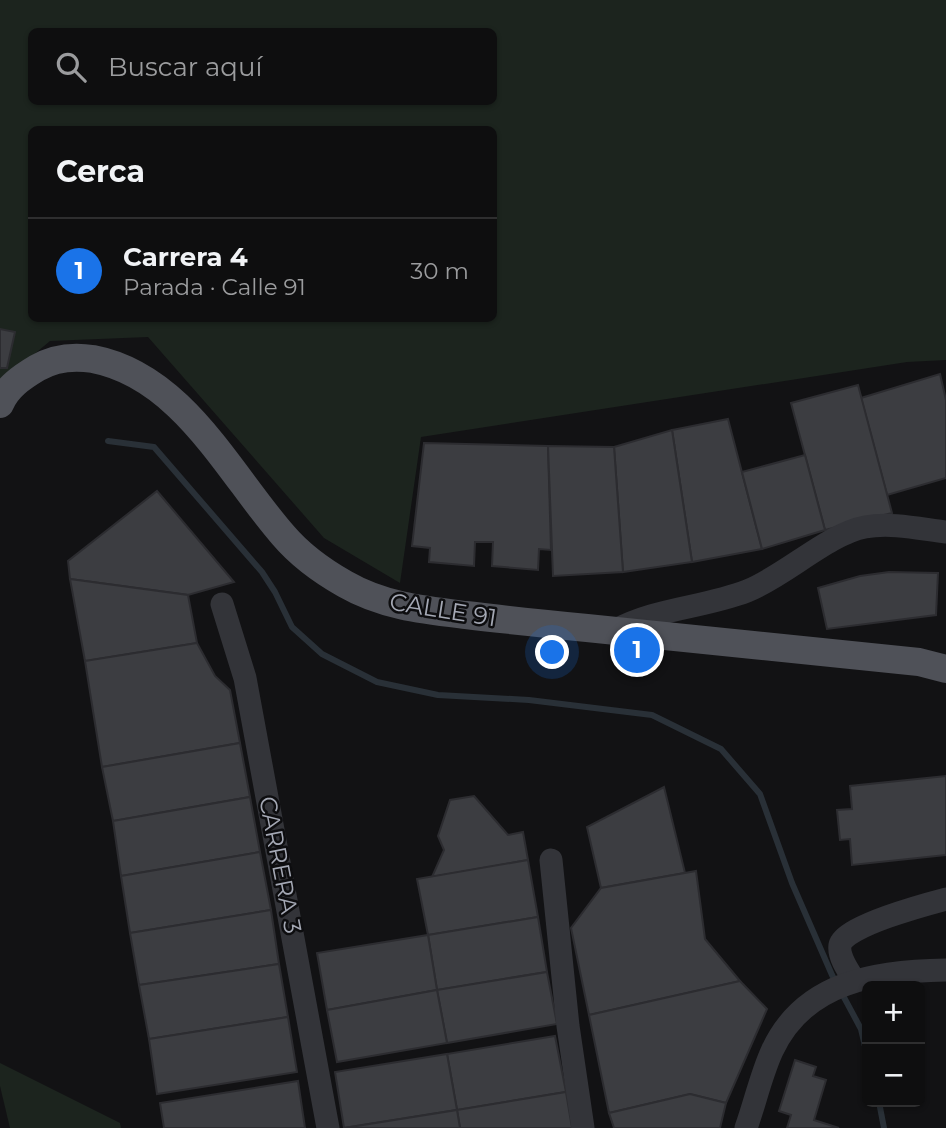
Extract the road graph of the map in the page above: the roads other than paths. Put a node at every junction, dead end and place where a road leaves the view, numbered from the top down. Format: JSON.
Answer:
{"nodes":[{"id":1,"x":3,"y":393,"type":"edge"},
{"id":2,"x":946,"y":532,"type":"edge"},
{"id":3,"x":222,"y":604,"type":"dead end"},
{"id":4,"x":614,"y":631,"type":"junction"},
{"id":5,"x":946,"y":669,"type":"edge"},
{"id":6,"x":551,"y":860,"type":"dead end"},
{"id":7,"x":946,"y":899,"type":"edge"},
{"id":8,"x":946,"y":970,"type":"edge"},
{"id":9,"x":851,"y":982,"type":"junction"},
{"id":10,"x":328,"y":1128,"type":"edge"},
{"id":11,"x":583,"y":1128,"type":"edge"},
{"id":12,"x":746,"y":1128,"type":"edge"}],
"edges":[{"from":1,"to":4,"type":"main road","name":"CALLE 91"},
{"from":2,"to":4,"type":"street"},
{"from":3,"to":10,"type":"street","name":"CARRERA 3"},
{"from":4,"to":5,"type":"main road","name":"CALLE 91"},
{"from":6,"to":11,"type":"street"},
{"from":7,"to":9,"type":"street"},
{"from":8,"to":9,"type":"street"},
{"from":9,"to":12,"type":"street"}]}
